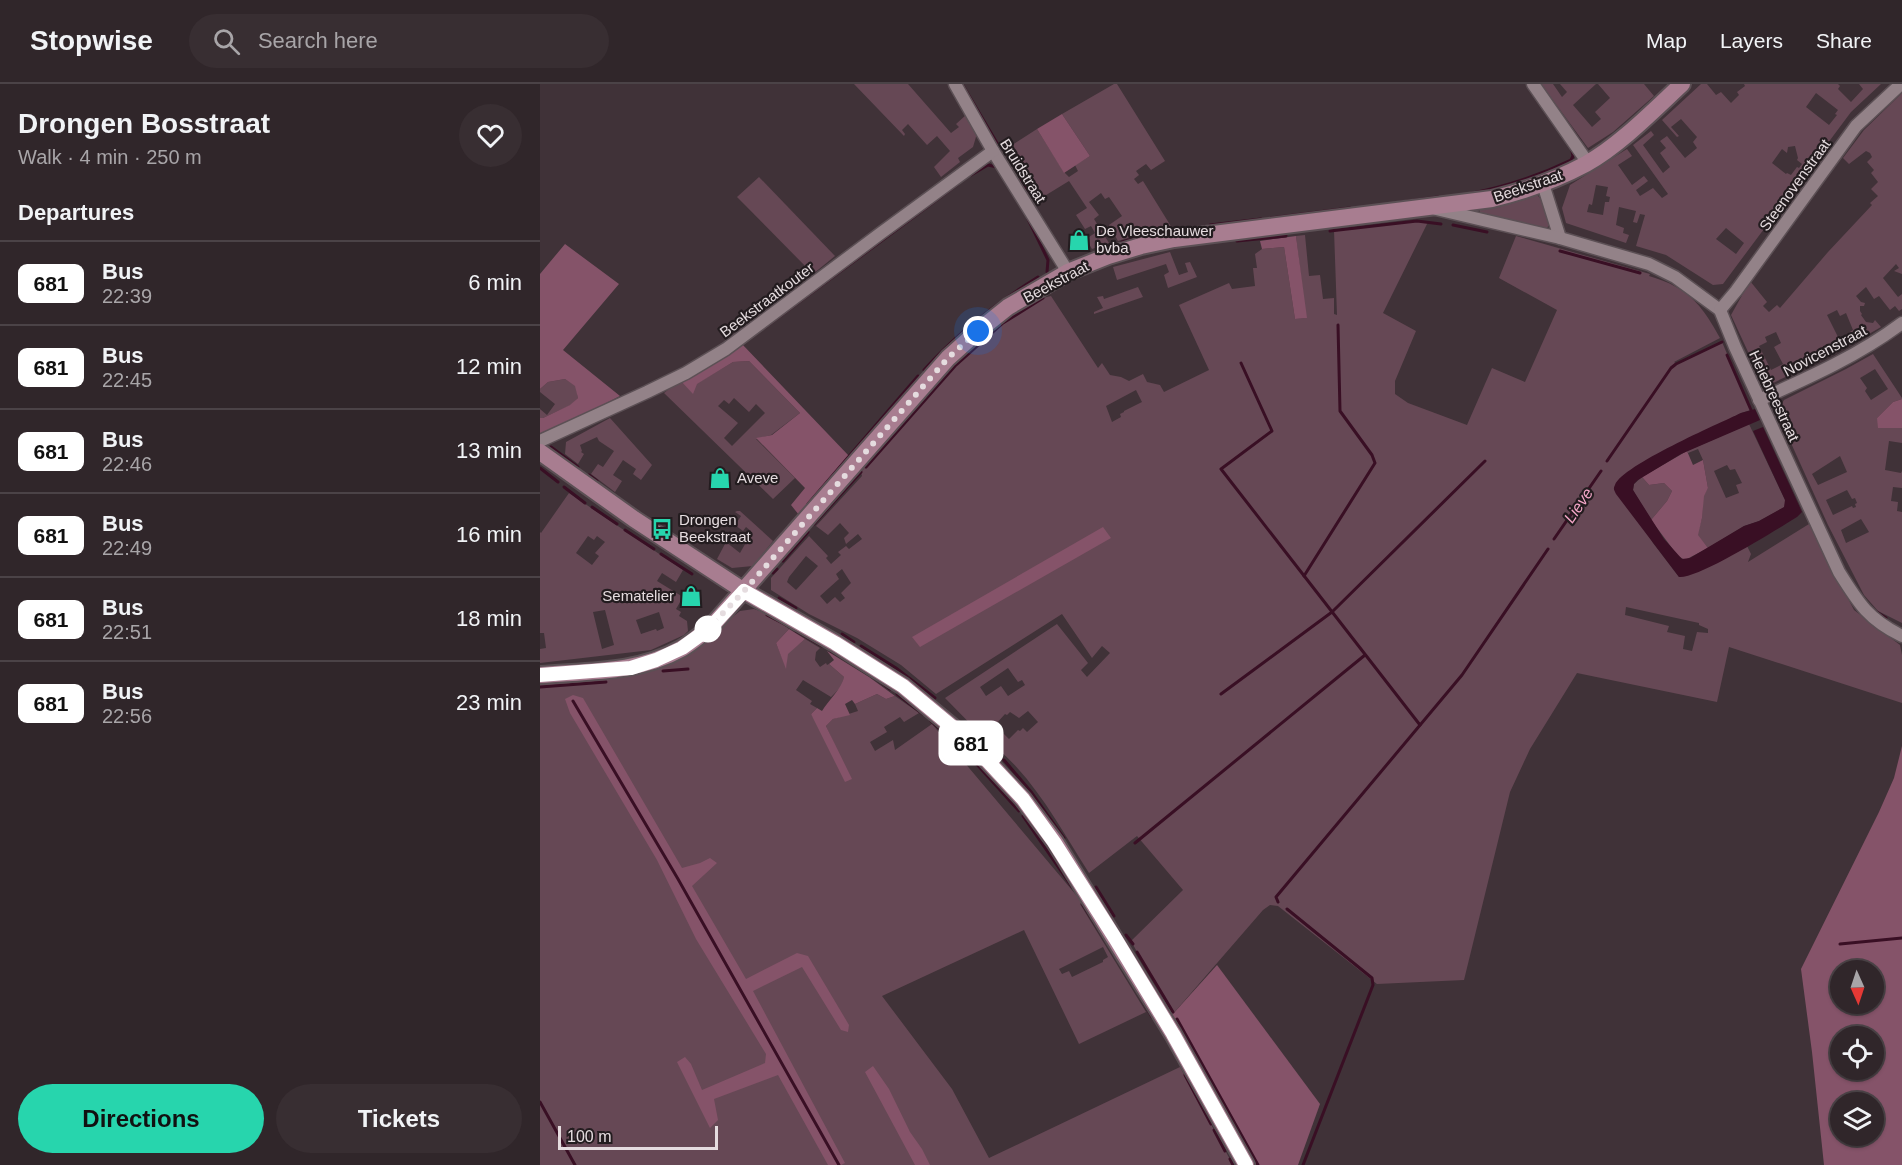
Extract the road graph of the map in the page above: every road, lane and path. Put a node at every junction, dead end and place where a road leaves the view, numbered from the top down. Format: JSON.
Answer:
{"nodes":[{"id":1,"x":955,"y":84,"type":"edge"},
{"id":2,"x":1533,"y":84,"type":"edge"},
{"id":3,"x":1683,"y":84,"type":"edge"},
{"id":4,"x":1901,"y":84,"type":"edge"},
{"id":5,"x":993,"y":152,"type":"junction"},
{"id":6,"x":1588,"y":163,"type":"junction"},
{"id":7,"x":1543,"y":184,"type":"junction"},
{"id":8,"x":1429,"y":208,"type":"junction"},
{"id":9,"x":1560,"y":238,"type":"junction"},
{"id":10,"x":1068,"y":272,"type":"junction"},
{"id":11,"x":1720,"y":310,"type":"junction"},
{"id":12,"x":1902,"y":323,"type":"edge"},
{"id":13,"x":1759,"y":400,"type":"junction"},
{"id":14,"x":540,"y":441,"type":"edge"},
{"id":15,"x":540,"y":452,"type":"edge"},
{"id":16,"x":744,"y":591,"type":"junction"},
{"id":17,"x":1902,"y":636,"type":"edge"},
{"id":18,"x":540,"y":675,"type":"edge"},
{"id":19,"x":1246,"y":1165,"type":"edge"}],
"edges":[{"from":1,"to":5,"type":"street","name":"Bruidstraat"},
{"from":2,"to":6,"type":"street"},
{"from":3,"to":6,"type":"street","name":"Beekstraat"},
{"from":4,"to":11,"type":"street","name":"Steenovenstraat"},
{"from":5,"to":10,"type":"street","name":"Bruidstraat"},
{"from":5,"to":14,"type":"street","name":"Beekstraatkouter"},
{"from":6,"to":7,"type":"street","name":"Beekstraat"},
{"from":7,"to":8,"type":"street","name":"Beekstraat"},
{"from":7,"to":9,"type":"street"},
{"from":8,"to":9,"type":"street"},
{"from":8,"to":10,"type":"street","name":"Beekstraat"},
{"from":9,"to":11,"type":"street"},
{"from":10,"to":16,"type":"street","name":"Beekstraat"},
{"from":11,"to":13,"type":"street","name":"Heiebreestraat"},
{"from":12,"to":13,"type":"street","name":"Novicenstraat"},
{"from":13,"to":17,"type":"street","name":"Heiebreestraat"},
{"from":15,"to":16,"type":"street"},
{"from":16,"to":18,"type":"street","name":"Beekstraat"},
{"from":16,"to":19,"type":"street"}]}
